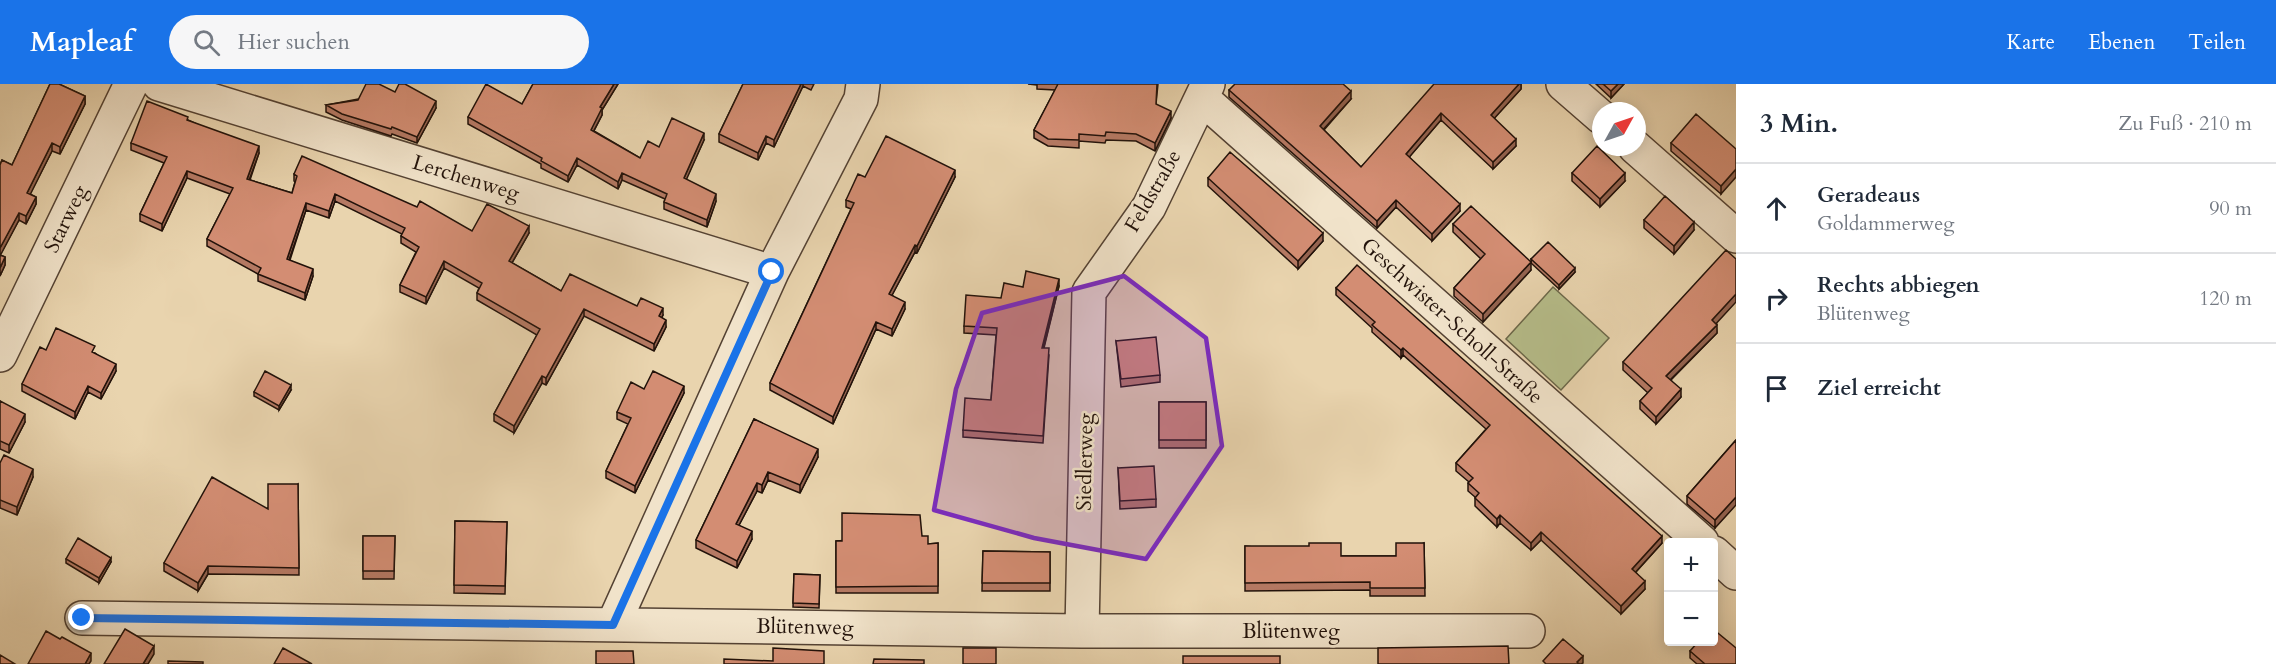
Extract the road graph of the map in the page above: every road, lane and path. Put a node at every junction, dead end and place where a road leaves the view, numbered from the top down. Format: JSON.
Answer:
{"nodes":[{"id":1,"x":131,"y":84,"type":"edge"},
{"id":2,"x":159,"y":84,"type":"edge"},
{"id":3,"x":863,"y":84,"type":"edge"},
{"id":4,"x":1563,"y":84,"type":"edge"},
{"id":5,"x":1205,"y":91,"type":"edge"},
{"id":6,"x":1592,"y":109,"type":"edge"},
{"id":7,"x":1645,"y":156,"type":"edge"},
{"id":8,"x":1736,"y":236,"type":"edge"},
{"id":9,"x":772,"y":272,"type":"junction"},
{"id":10,"x":1089,"y":292,"type":"joint"},
{"id":11,"x":0,"y":355,"type":"edge"},
{"id":12,"x":1697,"y":538,"type":"edge"},
{"id":13,"x":1718,"y":557,"type":"edge"},
{"id":14,"x":1736,"y":573,"type":"edge"},
{"id":15,"x":82,"y":618,"type":"dead end"},
{"id":16,"x":613,"y":625,"type":"junction"},
{"id":17,"x":1082,"y":631,"type":"junction"},
{"id":18,"x":1528,"y":631,"type":"dead end"}],
"edges":[{"from":1,"to":11,"type":"street","name":"Starweg"},
{"from":2,"to":9,"type":"street","name":"Lerchenweg"},
{"from":3,"to":9,"type":"street"},
{"from":4,"to":6,"type":"street"},
{"from":5,"to":10,"type":"street","name":"Feldstraße"},
{"from":5,"to":12,"type":"street","name":"Geschwister-Scholl-Straße"},
{"from":7,"to":8,"type":"street"},
{"from":9,"to":16,"type":"street"},
{"from":10,"to":17,"type":"street","name":"Siedlerweg"},
{"from":13,"to":14,"type":"street"},
{"from":15,"to":16,"type":"street","name":"Blütenweg"},
{"from":16,"to":17,"type":"street","name":"Blütenweg"},
{"from":17,"to":18,"type":"street","name":"Blütenweg"}]}
